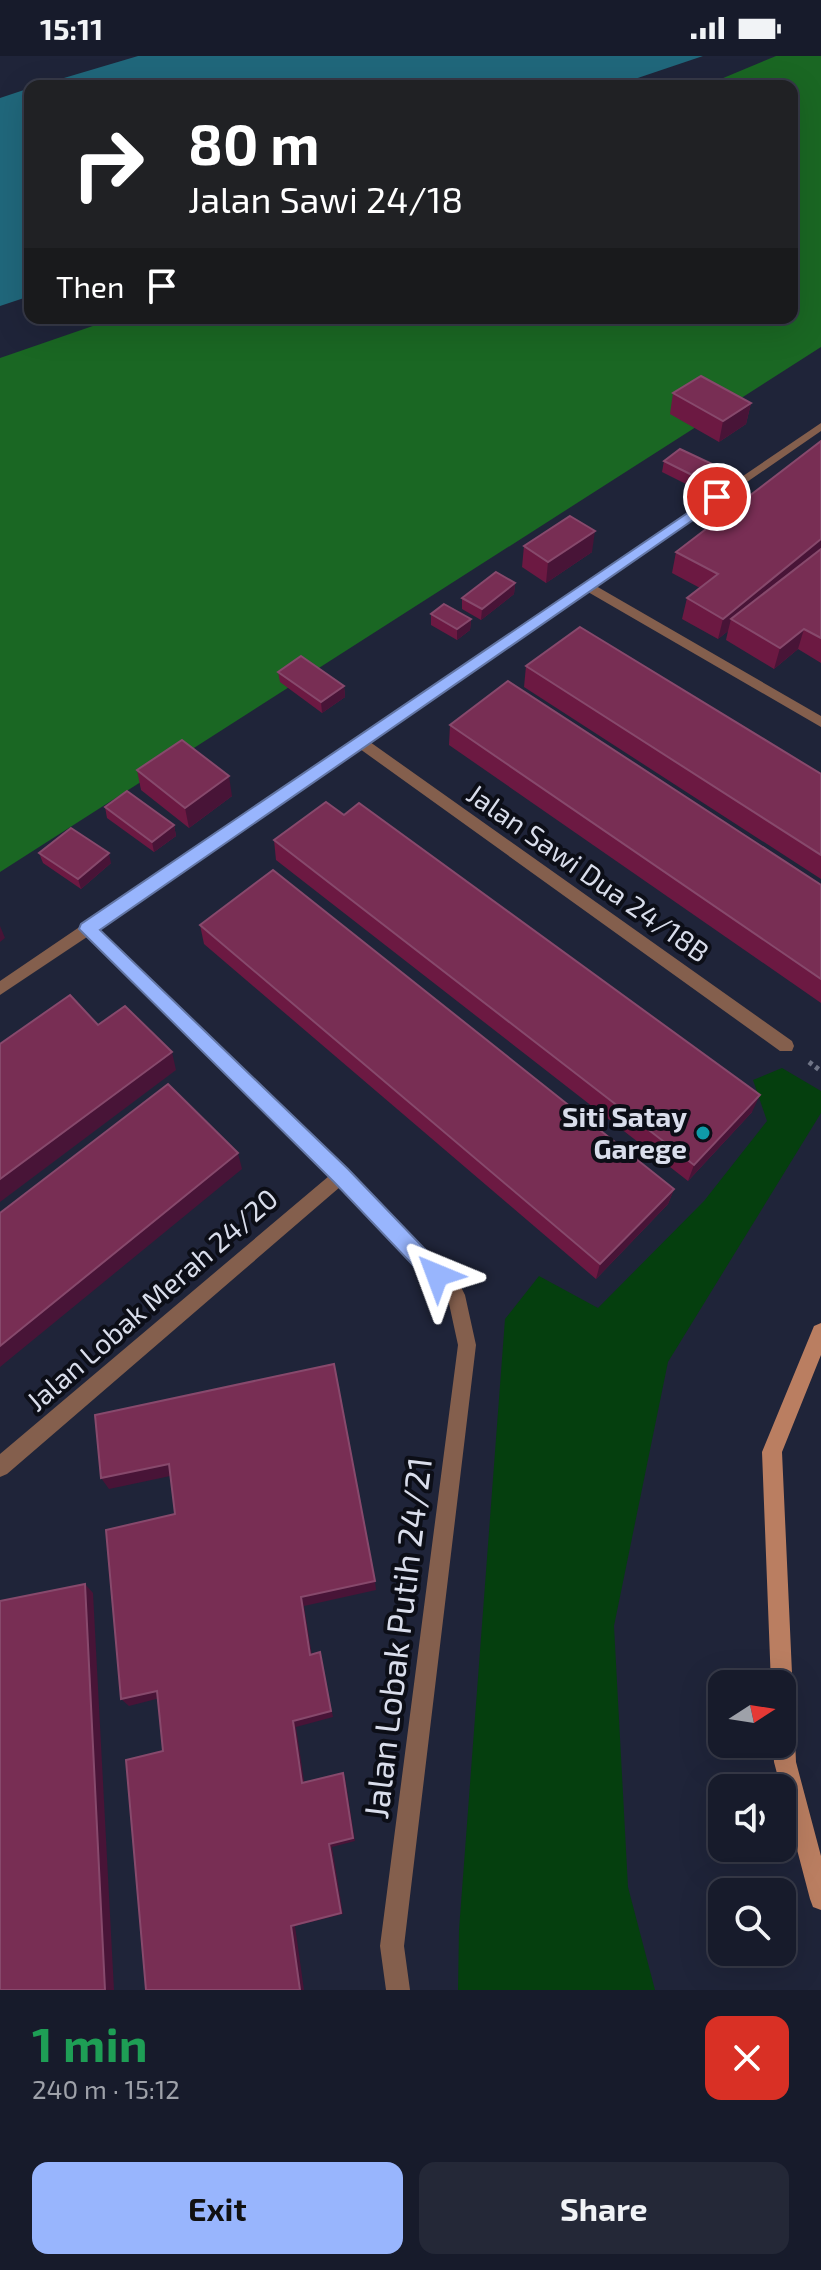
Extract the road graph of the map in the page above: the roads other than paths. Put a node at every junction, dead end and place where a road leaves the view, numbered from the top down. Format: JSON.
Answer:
{"nodes":[{"id":1,"x":821,"y":426,"type":"edge"},
{"id":2,"x":587,"y":586,"type":"junction"},
{"id":3,"x":819,"y":717,"type":"edge"},
{"id":4,"x":360,"y":742,"type":"junction"},
{"id":5,"x":88,"y":929,"type":"junction"},
{"id":6,"x":0,"y":989,"type":"edge"},
{"id":7,"x":786,"y":1046,"type":"dead end"},
{"id":8,"x":341,"y":1176,"type":"junction"},
{"id":9,"x":821,"y":1332,"type":"edge"},
{"id":10,"x":0,"y":1467,"type":"edge"},
{"id":11,"x":781,"y":1670,"type":"edge"},
{"id":12,"x":785,"y":1758,"type":"edge"},
{"id":13,"x":821,"y":1899,"type":"edge"},
{"id":14,"x":398,"y":1990,"type":"edge"}],
"edges":[{"from":1,"to":2,"type":"street"},
{"from":2,"to":3,"type":"street"},
{"from":2,"to":4,"type":"street"},
{"from":4,"to":5,"type":"street"},
{"from":4,"to":7,"type":"street","name":"Jalan Sawi Dua 24/18B"},
{"from":5,"to":6,"type":"street"},
{"from":5,"to":8,"type":"street"},
{"from":8,"to":10,"type":"street","name":"Jalan Lobak Merah 24/20"},
{"from":8,"to":14,"type":"street","name":"Jalan Lobak Putih 24/21"},
{"from":9,"to":11,"type":"street"},
{"from":12,"to":13,"type":"street"}]}
